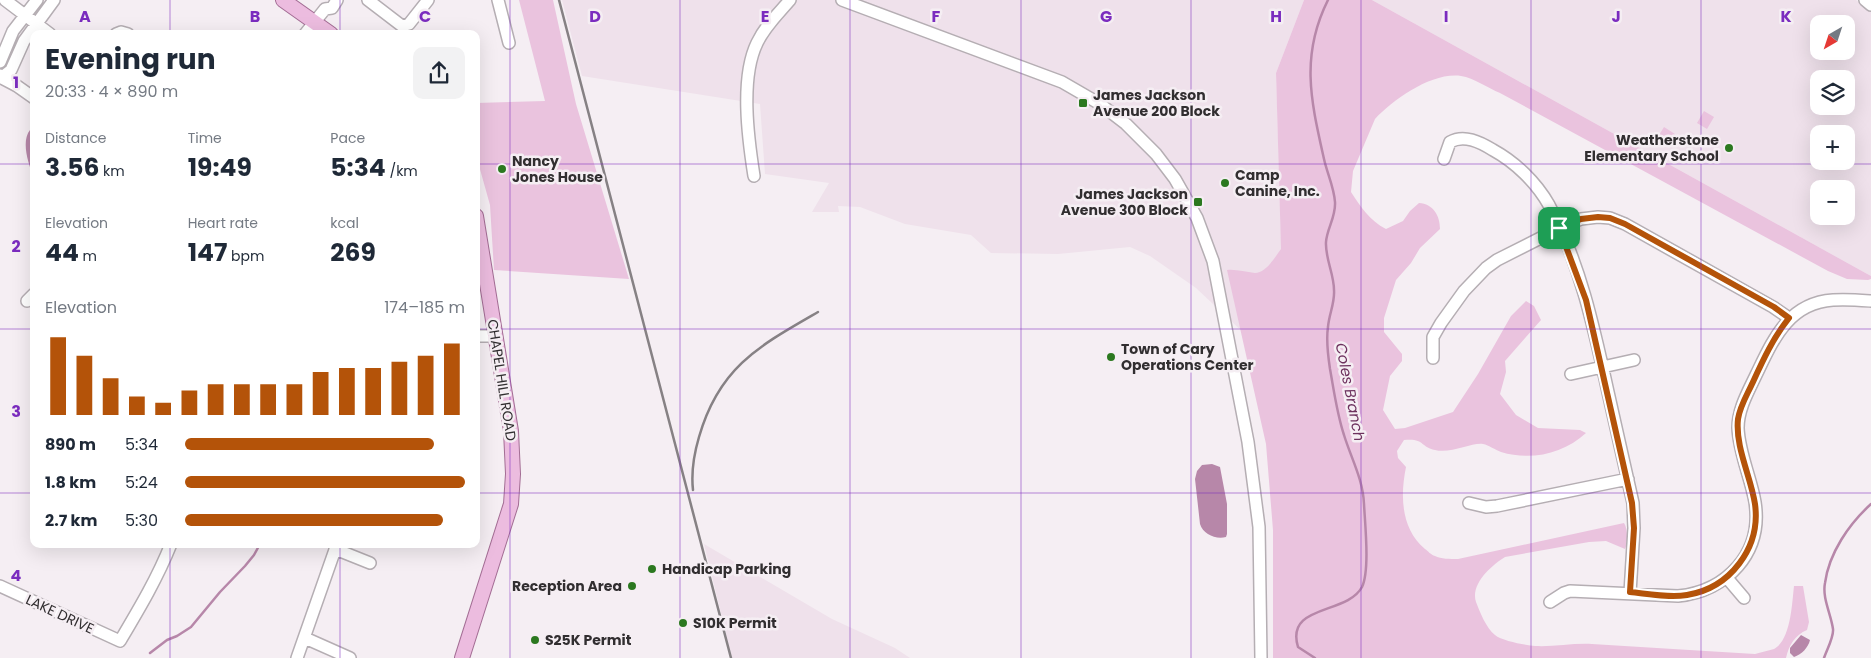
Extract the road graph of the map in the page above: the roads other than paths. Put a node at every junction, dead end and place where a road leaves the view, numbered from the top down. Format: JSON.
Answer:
{"nodes":[{"id":1,"x":5,"y":0,"type":"edge"},
{"id":2,"x":37,"y":0,"type":"edge"},
{"id":3,"x":54,"y":0,"type":"edge"},
{"id":4,"x":283,"y":0,"type":"edge"},
{"id":5,"x":337,"y":0,"type":"edge"},
{"id":6,"x":368,"y":0,"type":"edge"},
{"id":7,"x":428,"y":0,"type":"edge"},
{"id":8,"x":498,"y":0,"type":"edge"},
{"id":9,"x":790,"y":0,"type":"edge"},
{"id":10,"x":842,"y":0,"type":"edge"},
{"id":11,"x":1865,"y":0,"type":"edge"},
{"id":12,"x":324,"y":4,"type":"edge"},
{"id":13,"x":1871,"y":5,"type":"edge"},
{"id":14,"x":30,"y":20,"type":"junction"},
{"id":15,"x":314,"y":22,"type":"junction"},
{"id":16,"x":44,"y":30,"type":"edge"},
{"id":17,"x":308,"y":30,"type":"edge"},
{"id":18,"x":325,"y":30,"type":"edge"},
{"id":19,"x":509,"y":43,"type":"dead end"},
{"id":20,"x":0,"y":62,"type":"edge"},
{"id":21,"x":0,"y":77,"type":"edge"},
{"id":22,"x":30,"y":96,"type":"edge"},
{"id":23,"x":1444,"y":158,"type":"dead end"},
{"id":24,"x":754,"y":176,"type":"dead end"},
{"id":25,"x":1559,"y":228,"type":"junction"},
{"id":26,"x":480,"y":241,"type":"edge"},
{"id":27,"x":1871,"y":301,"type":"edge"},
{"id":28,"x":1789,"y":318,"type":"junction"},
{"id":29,"x":480,"y":336,"type":"edge"},
{"id":30,"x":495,"y":336,"type":"junction"},
{"id":31,"x":1433,"y":358,"type":"dead end"},
{"id":32,"x":1634,"y":360,"type":"dead end"},
{"id":33,"x":1602,"y":367,"type":"junction"},
{"id":34,"x":1571,"y":374,"type":"dead end"},
{"id":35,"x":1628,"y":480,"type":"junction"},
{"id":36,"x":1469,"y":503,"type":"dead end"},
{"id":37,"x":169,"y":548,"type":"edge"},
{"id":38,"x":336,"y":548,"type":"edge"},
{"id":39,"x":338,"y":548,"type":"edge"},
{"id":40,"x":370,"y":563,"type":"dead end"},
{"id":41,"x":1727,"y":578,"type":"junction"},
{"id":42,"x":0,"y":586,"type":"edge"},
{"id":43,"x":1630,"y":592,"type":"junction"},
{"id":44,"x":1744,"y":598,"type":"dead end"},
{"id":45,"x":1550,"y":602,"type":"dead end"},
{"id":46,"x":305,"y":638,"type":"junction"},
{"id":47,"x":297,"y":658,"type":"edge"},
{"id":48,"x":350,"y":658,"type":"edge"},
{"id":49,"x":462,"y":658,"type":"edge"},
{"id":50,"x":1261,"y":658,"type":"edge"}],
"edges":[{"from":1,"to":14,"type":"street"},
{"from":2,"to":14,"type":"street"},
{"from":3,"to":14,"type":"street"},
{"from":4,"to":15,"type":"main road"},
{"from":5,"to":12,"type":"street"},
{"from":6,"to":7,"type":"street"},
{"from":8,"to":19,"type":"street"},
{"from":9,"to":24,"type":"street"},
{"from":10,"to":50,"type":"street"},
{"from":11,"to":13,"type":"street"},
{"from":12,"to":15,"type":"street"},
{"from":14,"to":16,"type":"street"},
{"from":14,"to":20,"type":"street"},
{"from":14,"to":21,"type":"street"},
{"from":15,"to":17,"type":"street"},
{"from":15,"to":18,"type":"main road"},
{"from":21,"to":22,"type":"street"},
{"from":23,"to":25,"type":"street"},
{"from":25,"to":28,"type":"street"},
{"from":25,"to":31,"type":"street"},
{"from":25,"to":33,"type":"street"},
{"from":26,"to":30,"type":"main road","name":"CHAPEL HILL ROAD"},
{"from":27,"to":28,"type":"street"},
{"from":28,"to":41,"type":"street"},
{"from":29,"to":30,"type":"street"},
{"from":30,"to":49,"type":"main road","name":"CHAPEL HILL ROAD"},
{"from":32,"to":33,"type":"street"},
{"from":33,"to":34,"type":"street"},
{"from":33,"to":35,"type":"street"},
{"from":35,"to":36,"type":"street"},
{"from":35,"to":43,"type":"street"},
{"from":37,"to":42,"type":"street","name":"LAKE DRIVE"},
{"from":38,"to":46,"type":"street"},
{"from":39,"to":40,"type":"street"},
{"from":41,"to":43,"type":"street"},
{"from":41,"to":44,"type":"street"},
{"from":43,"to":45,"type":"street"},
{"from":46,"to":47,"type":"street"},
{"from":46,"to":48,"type":"street"}]}
